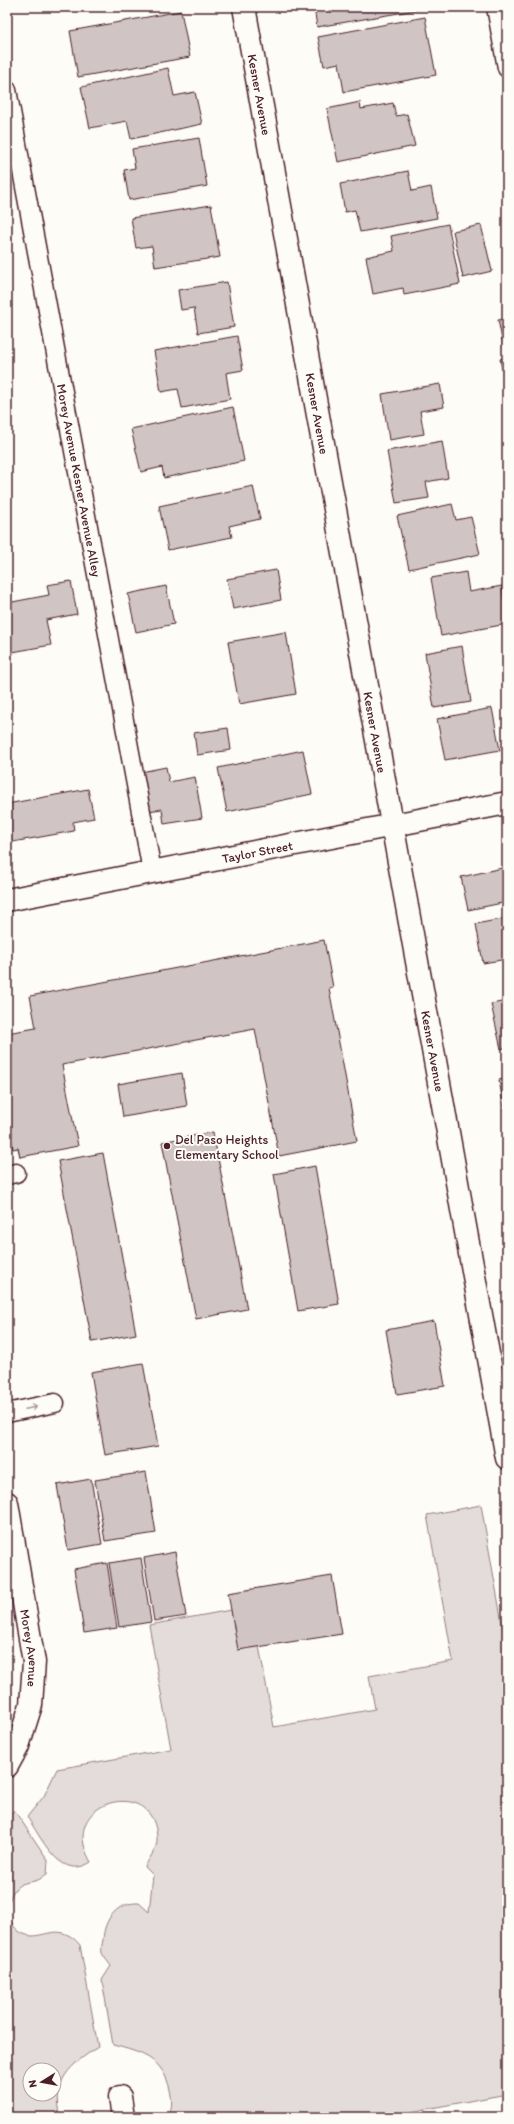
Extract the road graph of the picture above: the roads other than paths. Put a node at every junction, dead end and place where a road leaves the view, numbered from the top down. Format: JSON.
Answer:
{"nodes":[{"id":1,"x":244,"y":7,"type":"edge"},
{"id":2,"x":496,"y":7,"type":"edge"},
{"id":3,"x":507,"y":68,"type":"edge"},
{"id":4,"x":7,"y":90,"type":"edge"},
{"id":5,"x":507,"y":803,"type":"edge"},
{"id":6,"x":392,"y":825,"type":"junction"},
{"id":7,"x":152,"y":871,"type":"junction"},
{"id":8,"x":7,"y":900,"type":"edge"},
{"id":9,"x":55,"y":1403,"type":"dead end"},
{"id":10,"x":7,"y":1413,"type":"edge"},
{"id":11,"x":507,"y":1458,"type":"edge"},
{"id":12,"x":7,"y":1503,"type":"edge"},
{"id":13,"x":7,"y":1766,"type":"edge"}],
"edges":[{"from":1,"to":6,"type":"street","name":"Kesner Avenue"},
{"from":2,"to":3,"type":"lane"},
{"from":4,"to":7,"type":"lane","name":"Morey Avenue Kesner Avenue Alley"},
{"from":5,"to":6,"type":"street","name":"Taylor Street"},
{"from":6,"to":7,"type":"street","name":"Taylor Street"},
{"from":6,"to":11,"type":"street","name":"Kesner Avenue"},
{"from":7,"to":8,"type":"street","name":"Taylor Street"},
{"from":10,"to":9,"type":"lane","one_way":true},
{"from":12,"to":13,"type":"street","name":"Morey Avenue"}]}
